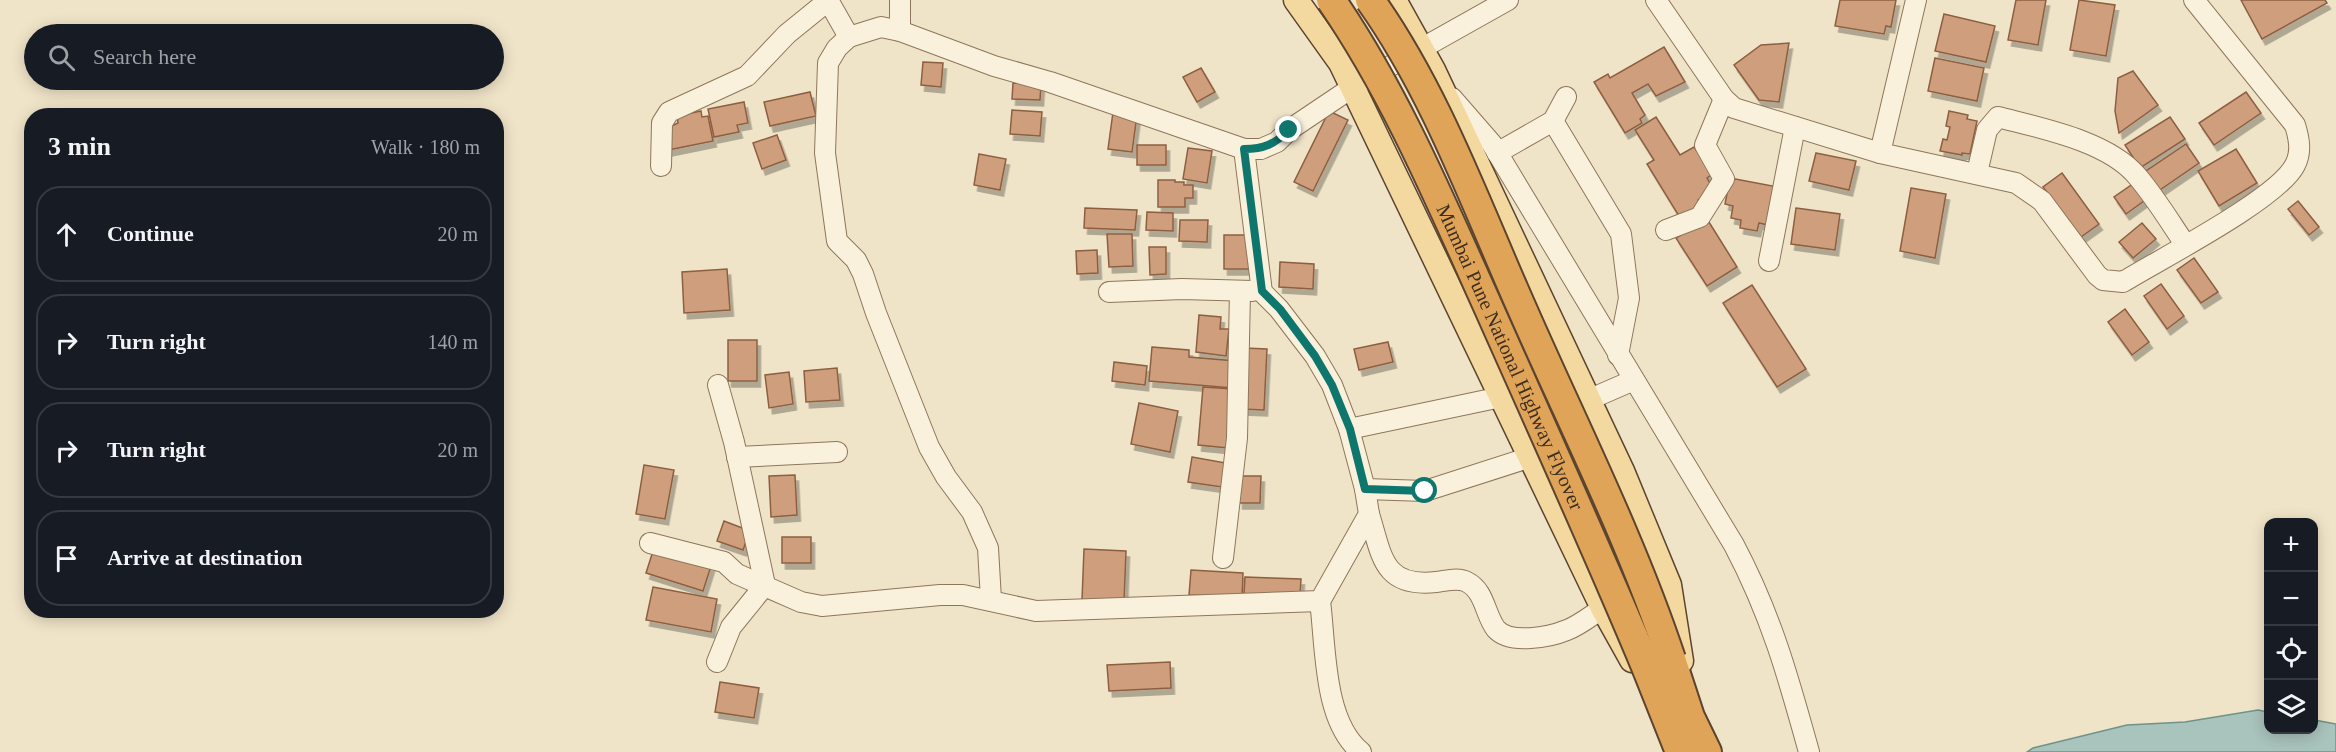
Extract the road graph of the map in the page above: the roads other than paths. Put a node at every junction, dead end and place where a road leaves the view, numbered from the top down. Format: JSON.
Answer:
{"nodes":[{"id":1,"x":829,"y":0,"type":"edge"},
{"id":2,"x":900,"y":0,"type":"edge"},
{"id":3,"x":1296,"y":0,"type":"edge"},
{"id":4,"x":1330,"y":0,"type":"edge"},
{"id":5,"x":1370,"y":0,"type":"edge"},
{"id":6,"x":1394,"y":0,"type":"edge"},
{"id":7,"x":1508,"y":0,"type":"edge"},
{"id":8,"x":1656,"y":0,"type":"edge"},
{"id":9,"x":1916,"y":0,"type":"edge"},
{"id":10,"x":2194,"y":0,"type":"edge"},
{"id":11,"x":900,"y":31,"type":"junction"},
{"id":12,"x":849,"y":37,"type":"junction"},
{"id":13,"x":1421,"y":50,"type":"junction"},
{"id":14,"x":1438,"y":82,"type":"junction"},
{"id":15,"x":1353,"y":87,"type":"junction"},
{"id":16,"x":1566,"y":97,"type":"dead end"},
{"id":17,"x":1724,"y":99,"type":"junction"},
{"id":18,"x":1553,"y":121,"type":"junction"},
{"id":19,"x":1795,"y":128,"type":"junction"},
{"id":20,"x":1244,"y":149,"type":"junction"},
{"id":21,"x":1497,"y":153,"type":"junction"},
{"id":22,"x":1880,"y":153,"type":"junction"},
{"id":23,"x":661,"y":166,"type":"dead end"},
{"id":24,"x":1977,"y":173,"type":"junction"},
{"id":25,"x":1666,"y":230,"type":"dead end"},
{"id":26,"x":2185,"y":244,"type":"junction"},
{"id":27,"x":1769,"y":261,"type":"dead end"},
{"id":28,"x":1240,"y":291,"type":"junction"},
{"id":29,"x":1262,"y":291,"type":"junction"},
{"id":30,"x":1109,"y":292,"type":"dead end"},
{"id":31,"x":1618,"y":355,"type":"junction"},
{"id":32,"x":1634,"y":380,"type":"junction"},
{"id":33,"x":718,"y":385,"type":"dead end"},
{"id":34,"x":1501,"y":397,"type":"junction"},
{"id":35,"x":1588,"y":400,"type":"junction"},
{"id":36,"x":1350,"y":429,"type":"junction"},
{"id":37,"x":837,"y":452,"type":"dead end"},
{"id":38,"x":737,"y":457,"type":"junction"},
{"id":39,"x":1531,"y":457,"type":"junction"},
{"id":40,"x":1365,"y":489,"type":"junction"},
{"id":41,"x":1369,"y":514,"type":"junction"},
{"id":42,"x":650,"y":543,"type":"dead end"},
{"id":43,"x":1223,"y":558,"type":"dead end"},
{"id":44,"x":765,"y":585,"type":"junction"},
{"id":45,"x":991,"y":600,"type":"junction"},
{"id":46,"x":1320,"y":601,"type":"junction"},
{"id":47,"x":1603,"y":608,"type":"junction"},
{"id":48,"x":717,"y":662,"type":"dead end"},
{"id":49,"x":1659,"y":664,"type":"junction"},
{"id":50,"x":1679,"y":721,"type":"junction"},
{"id":51,"x":1361,"y":752,"type":"edge"},
{"id":52,"x":1680,"y":752,"type":"edge"},
{"id":53,"x":1707,"y":752,"type":"edge"},
{"id":54,"x":1809,"y":752,"type":"edge"}],
"edges":[{"from":1,"to":12,"type":"street"},
{"from":1,"to":23,"type":"street"},
{"from":2,"to":11,"type":"street"},
{"from":3,"to":15,"type":"main road"},
{"from":4,"to":49,"type":"highway","name":"Mumbai Pune National Highway Flyover","bridge":true},
{"from":5,"to":49,"type":"highway","name":"Mumbai Pune National Highway Flyover","bridge":true},
{"from":6,"to":13,"type":"main road"},
{"from":7,"to":13,"type":"street"},
{"from":8,"to":17,"type":"street"},
{"from":9,"to":22,"type":"street"},
{"from":10,"to":26,"type":"street"},
{"from":11,"to":12,"type":"street"},
{"from":11,"to":20,"type":"street"},
{"from":12,"to":45,"type":"street"},
{"from":13,"to":14,"type":"main road"},
{"from":13,"to":15,"type":"street"},
{"from":14,"to":21,"type":"street"},
{"from":14,"to":35,"type":"main road"},
{"from":15,"to":20,"type":"street"},
{"from":15,"to":34,"type":"main road"},
{"from":16,"to":18,"type":"street"},
{"from":17,"to":19,"type":"street"},
{"from":17,"to":25,"type":"street"},
{"from":18,"to":21,"type":"street"},
{"from":18,"to":31,"type":"street"},
{"from":19,"to":22,"type":"street"},
{"from":19,"to":27,"type":"street"},
{"from":20,"to":29,"type":"street"},
{"from":21,"to":31,"type":"street"},
{"from":22,"to":24,"type":"street"},
{"from":24,"to":26,"type":"street"},
{"from":24,"to":26,"type":"street"},
{"from":28,"to":29,"type":"street"},
{"from":28,"to":30,"type":"street"},
{"from":28,"to":43,"type":"street"},
{"from":29,"to":36,"type":"street"},
{"from":31,"to":32,"type":"street"},
{"from":32,"to":35,"type":"street"},
{"from":32,"to":54,"type":"street"},
{"from":33,"to":38,"type":"street"},
{"from":34,"to":36,"type":"street"},
{"from":34,"to":39,"type":"main road"},
{"from":35,"to":50,"type":"main road"},
{"from":36,"to":40,"type":"street"},
{"from":37,"to":38,"type":"street"},
{"from":38,"to":44,"type":"street"},
{"from":39,"to":40,"type":"street"},
{"from":39,"to":47,"type":"main road"},
{"from":40,"to":41,"type":"street"},
{"from":41,"to":46,"type":"street"},
{"from":41,"to":47,"type":"street"},
{"from":42,"to":44,"type":"street"},
{"from":44,"to":45,"type":"street"},
{"from":44,"to":48,"type":"street"},
{"from":45,"to":46,"type":"street"},
{"from":46,"to":51,"type":"street"},
{"from":47,"to":50,"type":"main road"},
{"from":49,"to":50,"type":"highway","name":"Mumbai Pune National Highway Flyover"},
{"from":50,"to":52,"type":"highway"},
{"from":50,"to":53,"type":"highway"}]}
